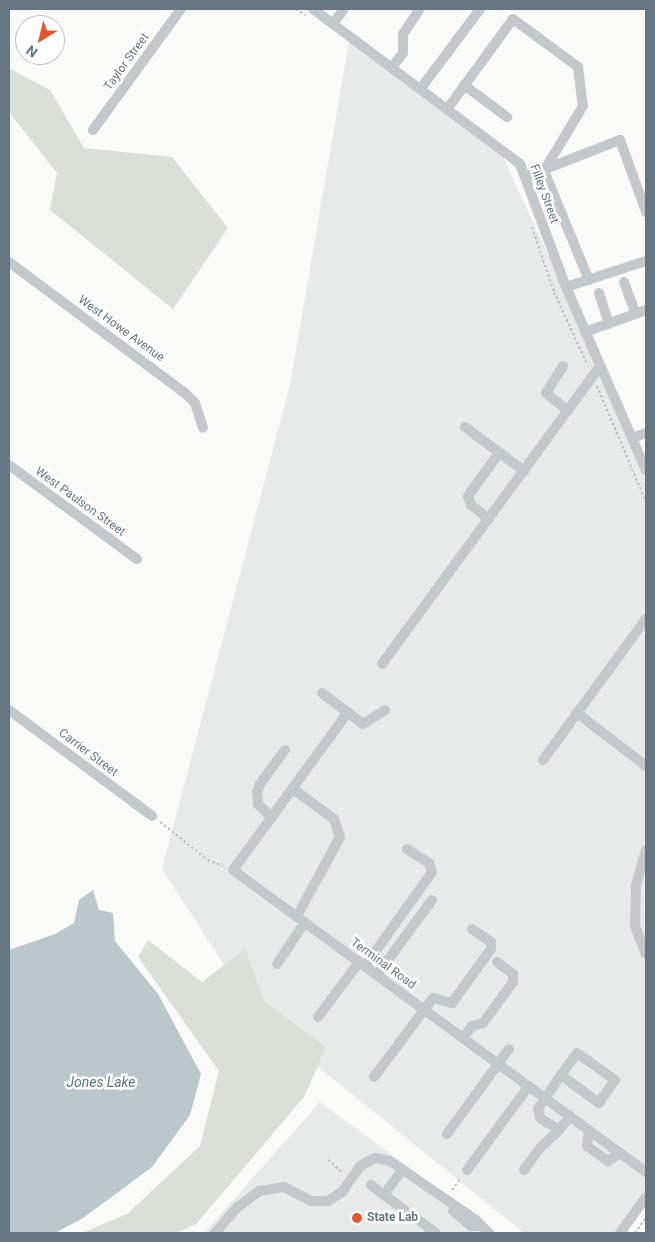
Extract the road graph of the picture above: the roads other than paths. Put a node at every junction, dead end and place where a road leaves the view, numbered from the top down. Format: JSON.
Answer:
{"nodes":[{"id":1,"x":181,"y":9,"type":"edge"},
{"id":2,"x":313,"y":9,"type":"edge"},
{"id":3,"x":344,"y":9,"type":"edge"},
{"id":4,"x":420,"y":9,"type":"edge"},
{"id":5,"x":480,"y":9,"type":"edge"},
{"id":6,"x":333,"y":24,"type":"junction"},
{"id":7,"x":392,"y":67,"type":"junction"},
{"id":8,"x":464,"y":85,"type":"junction"},
{"id":9,"x":421,"y":88,"type":"junction"},
{"id":10,"x":448,"y":108,"type":"junction"},
{"id":11,"x":507,"y":117,"type":"dead end"},
{"id":12,"x":93,"y":130,"type":"dead end"},
{"id":13,"x":544,"y":171,"type":"junction"},
{"id":14,"x":526,"y":177,"type":"junction"},
{"id":15,"x":646,"y":212,"type":"edge"},
{"id":16,"x":646,"y":261,"type":"edge"},
{"id":17,"x":9,"y":262,"type":"edge"},
{"id":18,"x":589,"y":280,"type":"junction"},
{"id":19,"x":624,"y":282,"type":"dead end"},
{"id":20,"x":566,"y":287,"type":"junction"},
{"id":21,"x":599,"y":293,"type":"dead end"},
{"id":22,"x":646,"y":310,"type":"edge"},
{"id":23,"x":635,"y":313,"type":"junction"},
{"id":24,"x":610,"y":323,"type":"junction"},
{"id":25,"x":585,"y":332,"type":"junction"},
{"id":26,"x":563,"y":366,"type":"dead end"},
{"id":27,"x":600,"y":366,"type":"junction"},
{"id":28,"x":568,"y":411,"type":"junction"},
{"id":29,"x":203,"y":428,"type":"dead end"},
{"id":30,"x":465,"y":428,"type":"dead end"},
{"id":31,"x":646,"y":433,"type":"edge"},
{"id":32,"x":632,"y":438,"type":"junction"},
{"id":33,"x":499,"y":453,"type":"junction"},
{"id":34,"x":645,"y":464,"type":"edge"},
{"id":35,"x":9,"y":466,"type":"edge"},
{"id":36,"x":524,"y":470,"type":"junction"},
{"id":37,"x":489,"y":519,"type":"junction"},
{"id":38,"x":137,"y":560,"type":"dead end"},
{"id":39,"x":646,"y":619,"type":"edge"},
{"id":40,"x":382,"y":664,"type":"dead end"},
{"id":41,"x":322,"y":693,"type":"dead end"},
{"id":42,"x":9,"y":710,"type":"edge"},
{"id":43,"x":384,"y":710,"type":"dead end"},
{"id":44,"x":348,"y":712,"type":"junction"},
{"id":45,"x":577,"y":713,"type":"junction"},
{"id":46,"x":284,"y":750,"type":"dead end"},
{"id":47,"x":543,"y":760,"type":"dead end"},
{"id":48,"x":646,"y":766,"type":"edge"},
{"id":49,"x":293,"y":789,"type":"junction"},
{"id":50,"x":152,"y":816,"type":"road end"},
{"id":51,"x":272,"y":818,"type":"junction"},
{"id":52,"x":407,"y":848,"type":"dead end"},
{"id":53,"x":646,"y":850,"type":"edge"},
{"id":54,"x":432,"y":900,"type":"dead end"},
{"id":55,"x":301,"y":919,"type":"junction"},
{"id":56,"x":472,"y":929,"type":"dead end"},
{"id":57,"x":646,"y":954,"type":"edge"},
{"id":58,"x":496,"y":962,"type":"dead end"},
{"id":59,"x":277,"y":964,"type":"dead end"},
{"id":60,"x":362,"y":964,"type":"junction"},
{"id":61,"x":377,"y":975,"type":"junction"},
{"id":62,"x":424,"y":1010,"type":"junction"},
{"id":63,"x":318,"y":1017,"type":"dead end"},
{"id":64,"x":463,"y":1038,"type":"junction"},
{"id":65,"x":509,"y":1049,"type":"dead end"},
{"id":66,"x":499,"y":1064,"type":"junction"},
{"id":67,"x":561,"y":1075,"type":"junction"},
{"id":68,"x":374,"y":1077,"type":"dead end"},
{"id":69,"x":529,"y":1086,"type":"junction"},
{"id":70,"x":545,"y":1098,"type":"junction"},
{"id":71,"x":570,"y":1116,"type":"junction"},
{"id":72,"x":559,"y":1130,"type":"junction"},
{"id":73,"x":447,"y":1134,"type":"dead end"},
{"id":74,"x":402,"y":1170,"type":"junction"},
{"id":75,"x":467,"y":1170,"type":"road end"},
{"id":76,"x":524,"y":1170,"type":"dead end"},
{"id":77,"x":646,"y":1172,"type":"edge"},
{"id":78,"x":371,"y":1185,"type":"dead end"},
{"id":79,"x":384,"y":1195,"type":"junction"},
{"id":80,"x":646,"y":1197,"type":"edge"},
{"id":81,"x":215,"y":1233,"type":"edge"},
{"id":82,"x":436,"y":1233,"type":"edge"},
{"id":83,"x":489,"y":1233,"type":"edge"},
{"id":84,"x":620,"y":1233,"type":"edge"}],
"edges":[{"from":1,"to":12,"type":"street","name":"Taylor Street"},
{"from":2,"to":6,"type":"street","name":"Filley Street"},
{"from":3,"to":6,"type":"street"},
{"from":4,"to":7,"type":"street"},
{"from":5,"to":9,"type":"street"},
{"from":6,"to":7,"type":"street","name":"Filley Street"},
{"from":7,"to":9,"type":"street","name":"Filley Street"},
{"from":8,"to":10,"type":"street"},
{"from":8,"to":11,"type":"street"},
{"from":8,"to":13,"type":"street"},
{"from":9,"to":10,"type":"street","name":"Filley Street"},
{"from":10,"to":14,"type":"street","name":"Filley Street"},
{"from":13,"to":14,"type":"street"},
{"from":13,"to":15,"type":"street"},
{"from":13,"to":18,"type":"street"},
{"from":14,"to":20,"type":"street","name":"Filley Street"},
{"from":16,"to":18,"type":"street"},
{"from":17,"to":29,"type":"street","name":"West Howe Avenue"},
{"from":18,"to":20,"type":"street"},
{"from":19,"to":23,"type":"street"},
{"from":20,"to":25,"type":"street","name":"Filley Street"},
{"from":21,"to":24,"type":"street"},
{"from":22,"to":23,"type":"street"},
{"from":23,"to":24,"type":"street"},
{"from":24,"to":25,"type":"street"},
{"from":25,"to":27,"type":"street","name":"Filley Street"},
{"from":26,"to":28,"type":"street"},
{"from":27,"to":28,"type":"street"},
{"from":27,"to":32,"type":"street","name":"Filley Street"},
{"from":28,"to":36,"type":"street"},
{"from":30,"to":33,"type":"street"},
{"from":31,"to":32,"type":"street"},
{"from":32,"to":34,"type":"street","name":"Filley Street"},
{"from":33,"to":36,"type":"street"},
{"from":33,"to":37,"type":"street"},
{"from":35,"to":38,"type":"street","name":"West Paulson Street"},
{"from":36,"to":37,"type":"street"},
{"from":37,"to":40,"type":"street"},
{"from":39,"to":45,"type":"street"},
{"from":41,"to":44,"type":"street"},
{"from":42,"to":50,"type":"street","name":"Carrier Street"},
{"from":43,"to":44,"type":"street"},
{"from":44,"to":49,"type":"street"},
{"from":45,"to":47,"type":"street"},
{"from":45,"to":48,"type":"street"},
{"from":46,"to":51,"type":"street"},
{"from":49,"to":51,"type":"street"},
{"from":49,"to":55,"type":"street"},
{"from":51,"to":55,"type":"street","name":"Terminal Road"},
{"from":52,"to":60,"type":"street"},
{"from":53,"to":57,"type":"street"},
{"from":54,"to":61,"type":"street"},
{"from":55,"to":59,"type":"street"},
{"from":55,"to":60,"type":"street","name":"Terminal Road"},
{"from":56,"to":62,"type":"street"},
{"from":58,"to":64,"type":"street"},
{"from":60,"to":61,"type":"street","name":"Terminal Road"},
{"from":60,"to":63,"type":"street"},
{"from":61,"to":62,"type":"street","name":"Terminal Road"},
{"from":62,"to":64,"type":"street","name":"Terminal Road"},
{"from":62,"to":68,"type":"street"},
{"from":64,"to":66,"type":"street","name":"Terminal Road"},
{"from":65,"to":66,"type":"street"},
{"from":66,"to":69,"type":"street","name":"Terminal Road"},
{"from":66,"to":73,"type":"street"},
{"from":67,"to":67,"type":"street"},
{"from":67,"to":70,"type":"street"},
{"from":69,"to":70,"type":"street","name":"Terminal Road"},
{"from":69,"to":75,"type":"street"},
{"from":70,"to":71,"type":"street","name":"Terminal Road"},
{"from":70,"to":72,"type":"street"},
{"from":71,"to":72,"type":"street"},
{"from":71,"to":77,"type":"street","name":"Terminal Road"},
{"from":72,"to":76,"type":"street"},
{"from":74,"to":79,"type":"street"},
{"from":74,"to":81,"type":"street"},
{"from":74,"to":83,"type":"street"},
{"from":78,"to":79,"type":"street"},
{"from":79,"to":82,"type":"street"},
{"from":80,"to":84,"type":"street"}]}
